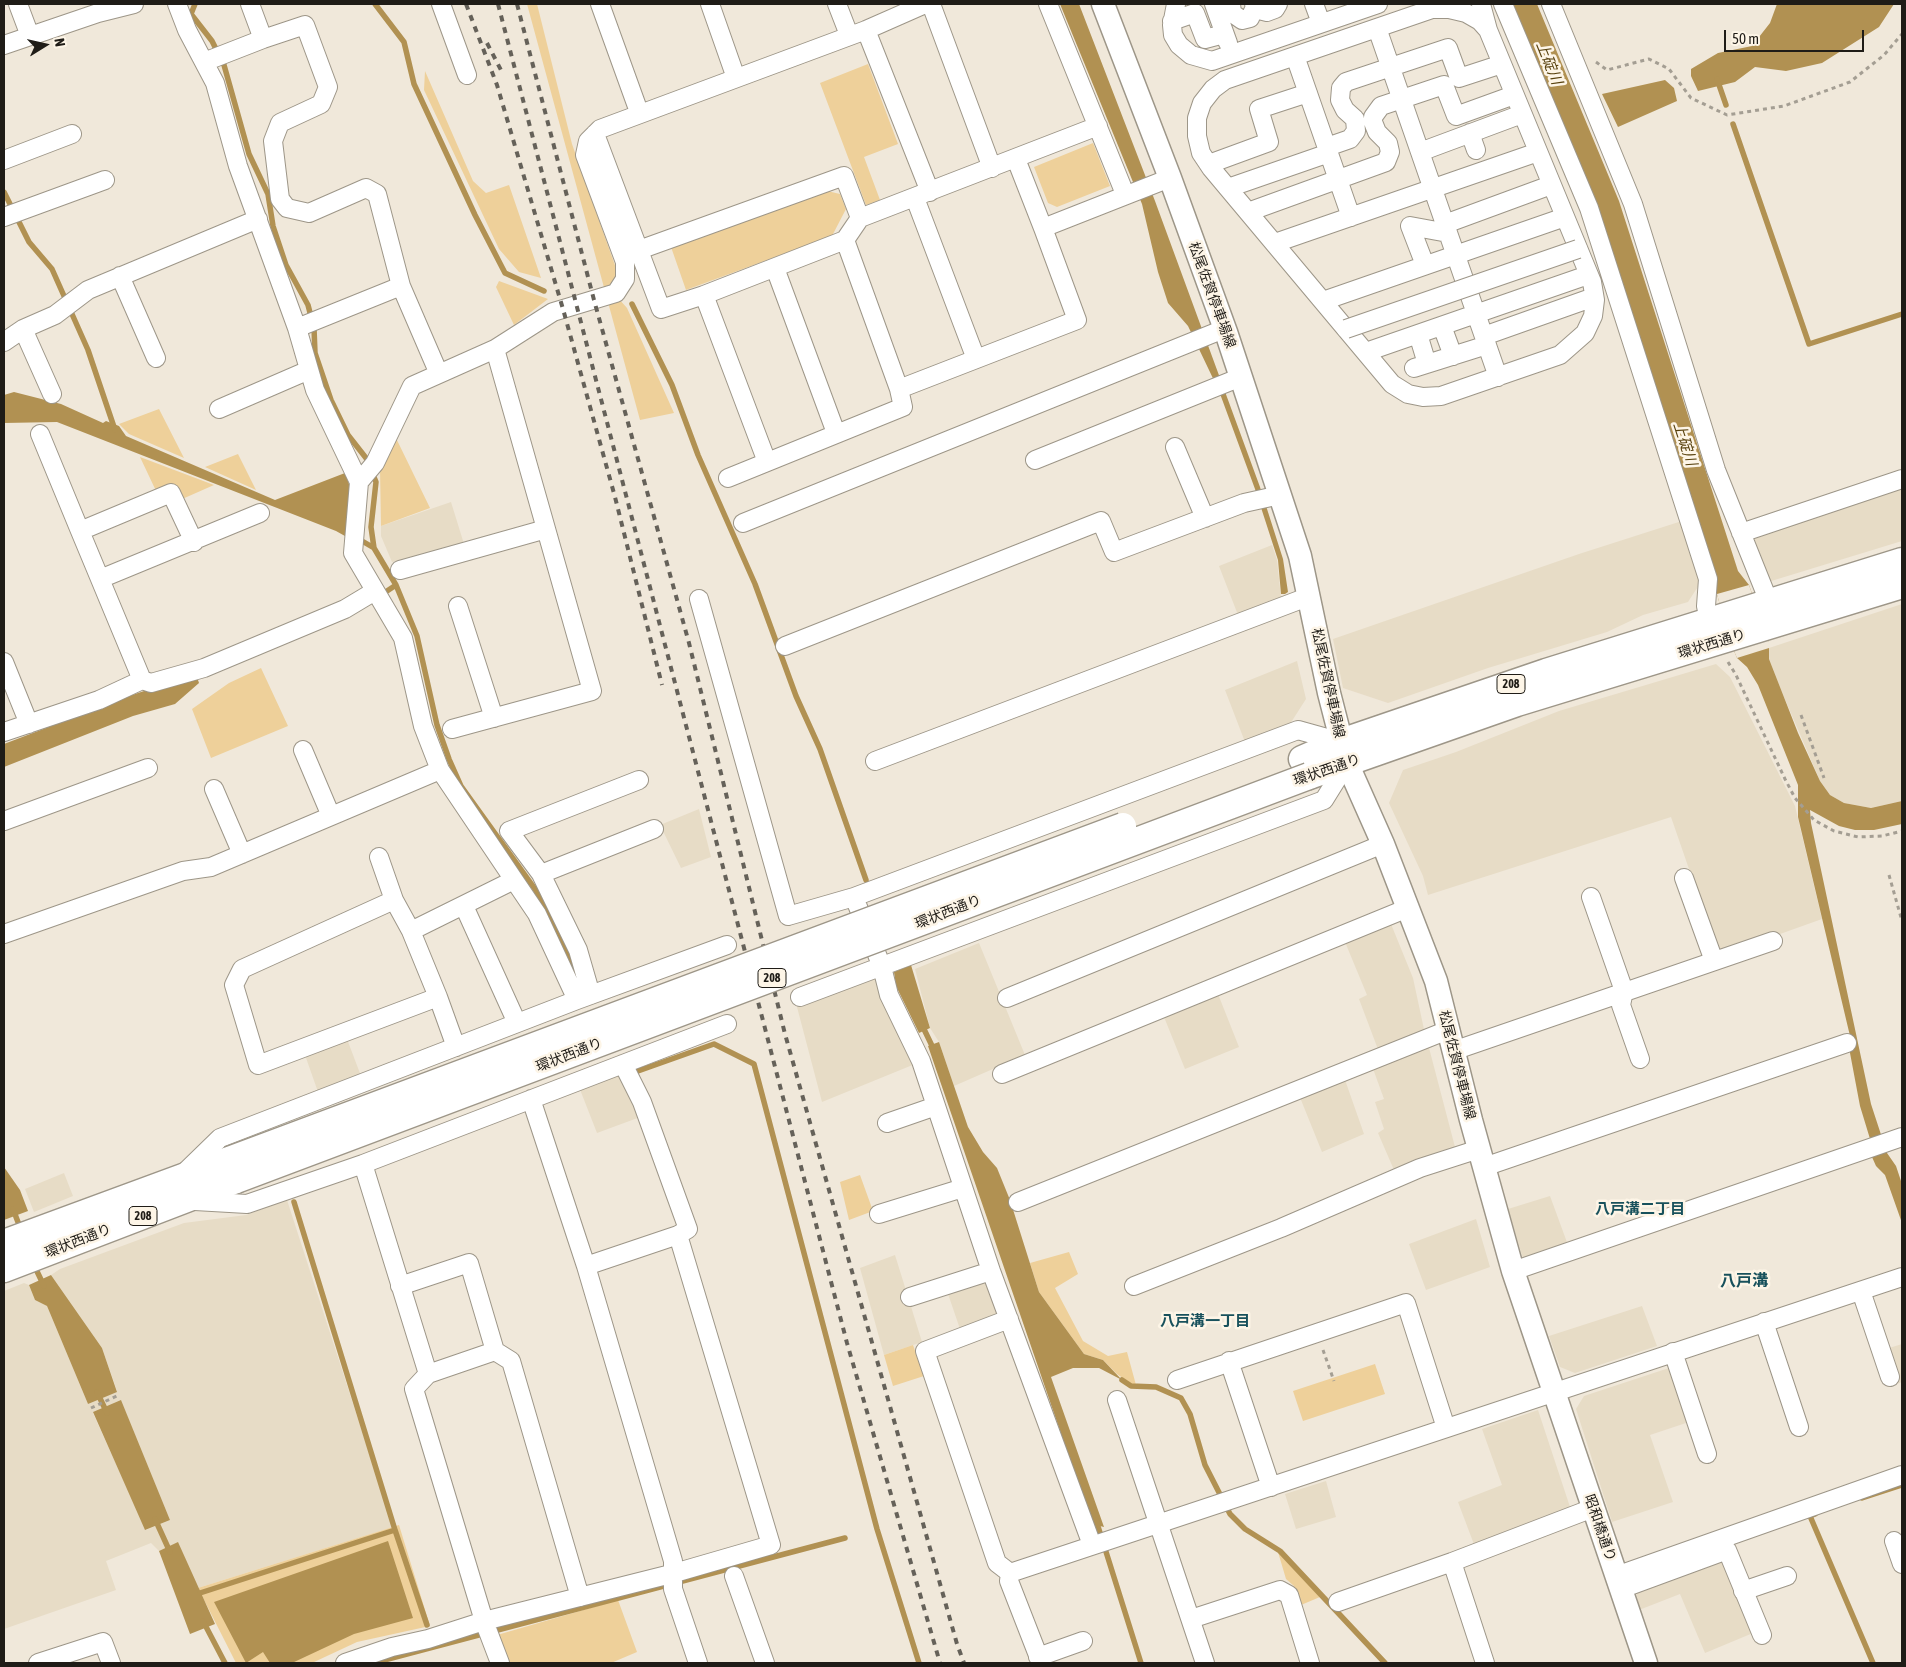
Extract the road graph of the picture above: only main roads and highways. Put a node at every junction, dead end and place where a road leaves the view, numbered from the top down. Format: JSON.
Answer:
{"nodes":[{"id":1,"x":1103,"y":4,"type":"edge"},
{"id":2,"x":1902,"y":561,"type":"edge"},
{"id":3,"x":1902,"y":585,"type":"edge"},
{"id":4,"x":1763,"y":612,"type":"junction"},
{"id":5,"x":1344,"y":753,"type":"junction"},
{"id":6,"x":6,"y":1255,"type":"edge"},
{"id":7,"x":1555,"y":1392,"type":"joint"},
{"id":8,"x":1646,"y":1663,"type":"edge"}],
"edges":[{"from":1,"to":5,"type":"main road","name":"松尾佐賀停車場線"},
{"from":2,"to":4,"type":"highway","name":"環状西通り","number":"208"},
{"from":3,"to":4,"type":"highway","name":"環状西通り","number":"208"},
{"from":4,"to":5,"type":"highway","name":"環状西通り","number":"208"},
{"from":5,"to":6,"type":"highway","name":"環状西通り","number":"208","bridge":true},
{"from":5,"to":7,"type":"main road","name":"松尾佐賀停車場線"},
{"from":7,"to":8,"type":"main road","name":"昭和橋通り"}]}
